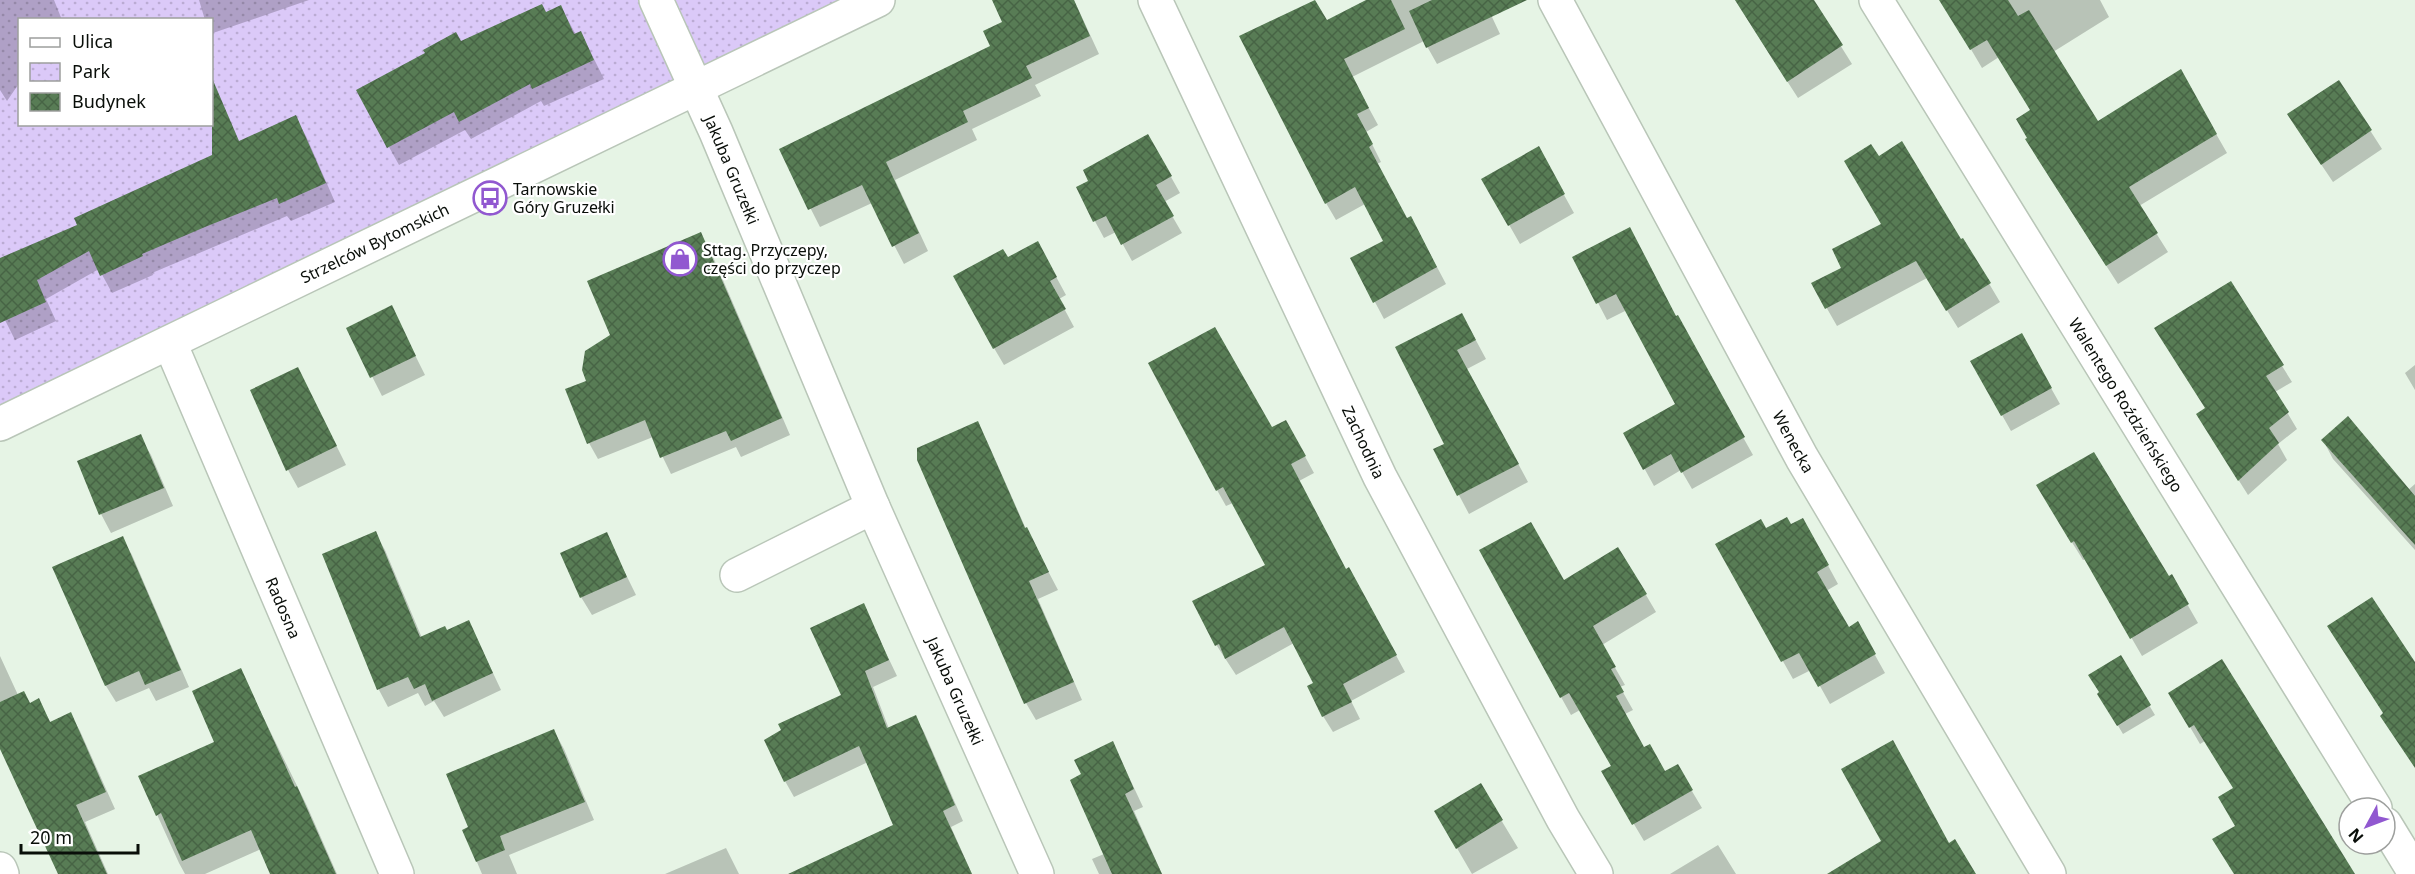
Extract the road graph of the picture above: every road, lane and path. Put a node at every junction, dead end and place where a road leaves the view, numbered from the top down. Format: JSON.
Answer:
{"nodes":[{"id":1,"x":657,"y":0,"type":"edge"},
{"id":2,"x":878,"y":0,"type":"edge"},
{"id":3,"x":1155,"y":0,"type":"edge"},
{"id":4,"x":1555,"y":0,"type":"edge"},
{"id":5,"x":1876,"y":0,"type":"edge"},
{"id":6,"x":696,"y":87,"type":"junction"},
{"id":7,"x":170,"y":343,"type":"junction"},
{"id":8,"x":0,"y":424,"type":"edge"},
{"id":9,"x":873,"y":507,"type":"junction"},
{"id":10,"x":737,"y":575,"type":"dead end"},
{"id":11,"x":2368,"y":796,"type":"edge"},
{"id":12,"x":2397,"y":844,"type":"edge"},
{"id":13,"x":0,"y":869,"type":"edge"},
{"id":14,"x":2415,"y":873,"type":"edge"},
{"id":15,"x":2,"y":874,"type":"edge"},
{"id":16,"x":397,"y":874,"type":"edge"},
{"id":17,"x":1037,"y":874,"type":"edge"},
{"id":18,"x":1596,"y":874,"type":"edge"},
{"id":19,"x":2049,"y":874,"type":"edge"}],
"edges":[{"from":1,"to":6,"type":"street","name":"Jakuba Gruzełki"},
{"from":2,"to":6,"type":"street","name":"Strzelców Bytomskich"},
{"from":3,"to":18,"type":"street","name":"Zachodnia"},
{"from":4,"to":19,"type":"street","name":"Wenecka"},
{"from":5,"to":11,"type":"street","name":"Walentego Roździeńskiego"},
{"from":6,"to":7,"type":"street","name":"Strzelców Bytomskich"},
{"from":6,"to":9,"type":"street","name":"Jakuba Gruzełki"},
{"from":7,"to":8,"type":"street","name":"Strzelców Bytomskich"},
{"from":7,"to":16,"type":"street","name":"Radosna"},
{"from":9,"to":10,"type":"street"},
{"from":9,"to":17,"type":"street","name":"Jakuba Gruzełki"},
{"from":12,"to":14,"type":"street"},
{"from":13,"to":15,"type":"street"}]}
